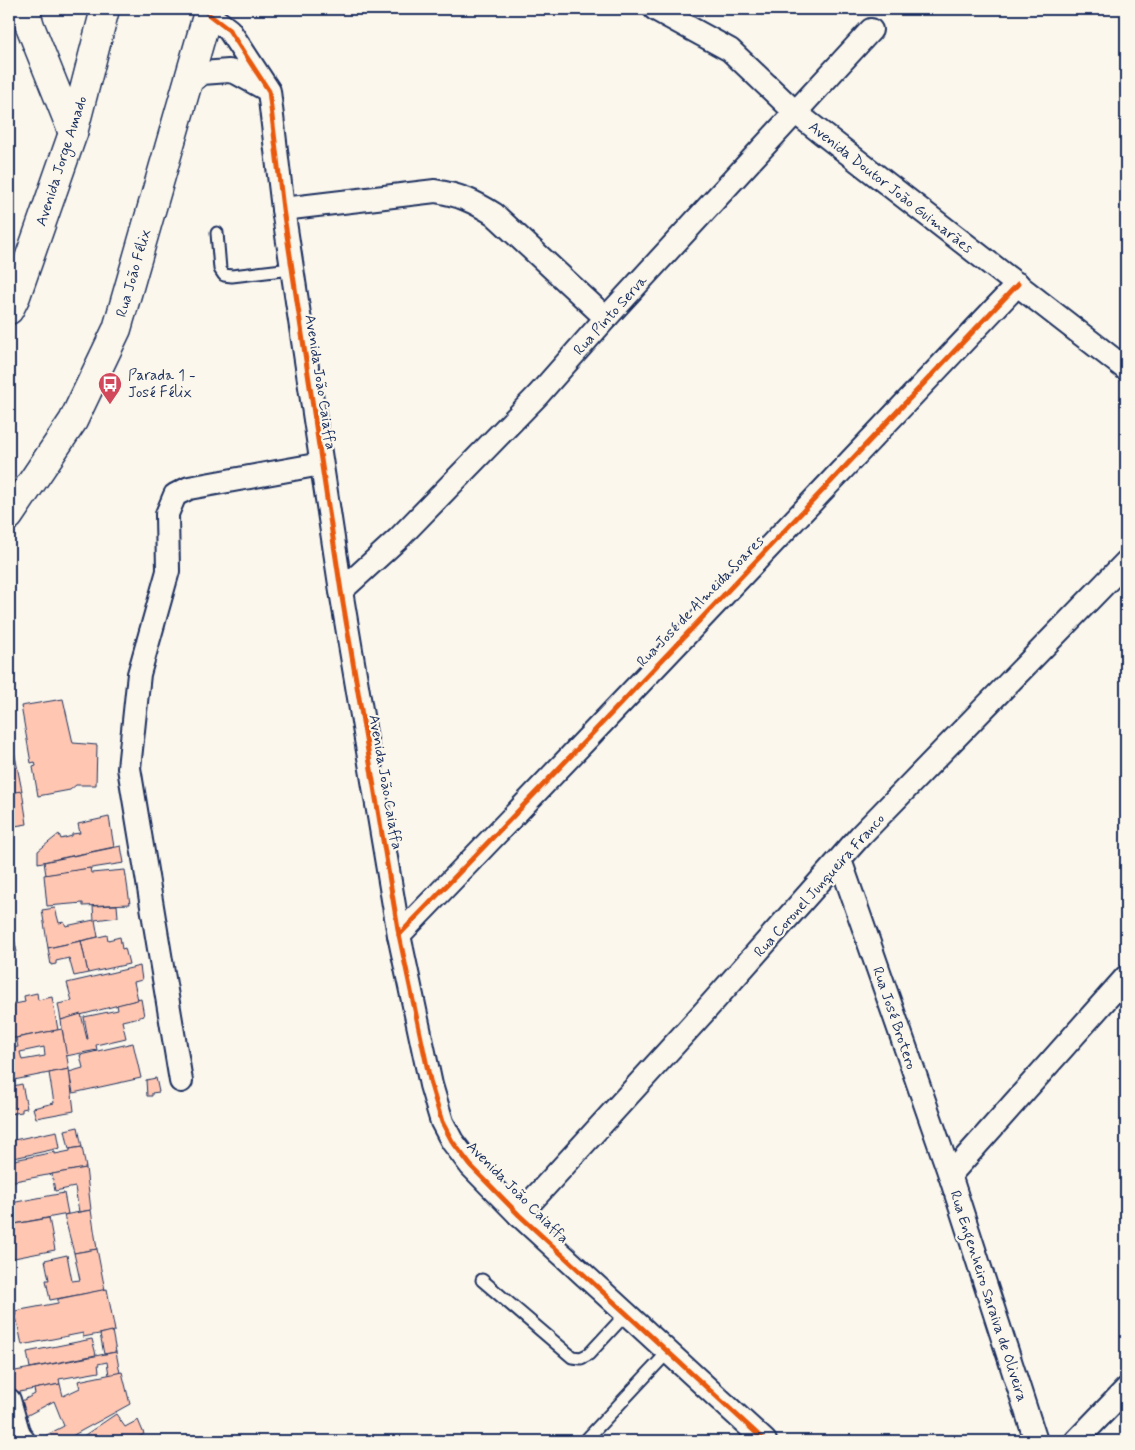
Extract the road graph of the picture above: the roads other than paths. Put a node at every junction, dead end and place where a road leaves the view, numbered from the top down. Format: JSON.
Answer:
{"nodes":[{"id":1,"x":25,"y":9,"type":"edge"},
{"id":2,"x":105,"y":9,"type":"edge"},
{"id":3,"x":655,"y":9,"type":"edge"},
{"id":4,"x":208,"y":11,"type":"edge"},
{"id":5,"x":871,"y":30,"type":"dead end"},
{"id":6,"x":186,"y":86,"type":"junction"},
{"id":7,"x":269,"y":91,"type":"junction"},
{"id":8,"x":796,"y":113,"type":"junction"},
{"id":9,"x":73,"y":133,"type":"junction"},
{"id":10,"x":282,"y":209,"type":"junction"},
{"id":11,"x":217,"y":233,"type":"dead end"},
{"id":12,"x":291,"y":268,"type":"junction"},
{"id":13,"x":1018,"y":284,"type":"junction"},
{"id":14,"x":9,"y":310,"type":"edge"},
{"id":15,"x":606,"y":318,"type":"junction"},
{"id":16,"x":1126,"y":370,"type":"edge"},
{"id":17,"x":321,"y":464,"type":"junction"},
{"id":18,"x":9,"y":516,"type":"edge"},
{"id":19,"x":1126,"y":562,"type":"edge"},
{"id":20,"x":340,"y":591,"type":"junction"},
{"id":21,"x":840,"y":860,"type":"junction"},
{"id":22,"x":399,"y":935,"type":"junction"},
{"id":23,"x":1126,"y":978,"type":"edge"},
{"id":24,"x":181,"y":1081,"type":"dead end"},
{"id":25,"x":950,"y":1175,"type":"junction"},
{"id":26,"x":519,"y":1215,"type":"junction"},
{"id":27,"x":482,"y":1280,"type":"dead end"},
{"id":28,"x":626,"y":1314,"type":"junction"},
{"id":29,"x":668,"y":1352,"type":"junction"},
{"id":30,"x":1126,"y":1389,"type":"edge"},
{"id":31,"x":9,"y":1400,"type":"edge"},
{"id":32,"x":17,"y":1438,"type":"edge"},
{"id":33,"x":585,"y":1441,"type":"edge"},
{"id":34,"x":765,"y":1441,"type":"edge"},
{"id":35,"x":1036,"y":1441,"type":"edge"},
{"id":36,"x":1076,"y":1441,"type":"edge"}],
"edges":[{"from":1,"to":9,"type":"main road"},
{"from":2,"to":9,"type":"main road","name":"Avenida Jorge Amado"},
{"from":3,"to":8,"type":"street","name":"Avenida Doutor João Guimarães"},
{"from":4,"to":6,"type":"main road","name":"Rua João Félix"},
{"from":4,"to":7,"type":"street","name":"Avenida João Caiaffa"},
{"from":5,"to":8,"type":"street","name":"Rua Pinto Serva"},
{"from":6,"to":7,"type":"street"},
{"from":6,"to":18,"type":"main road","name":"Rua João Félix"},
{"from":7,"to":10,"type":"street","name":"Avenida João Caiaffa"},
{"from":8,"to":13,"type":"street","name":"Avenida Doutor João Guimarães"},
{"from":8,"to":15,"type":"street","name":"Rua Pinto Serva"},
{"from":9,"to":14,"type":"main road","name":"Avenida Jorge Amado"},
{"from":10,"to":12,"type":"street","name":"Avenida João Caiaffa"},
{"from":10,"to":15,"type":"street"},
{"from":11,"to":12,"type":"lane"},
{"from":12,"to":17,"type":"street","name":"Avenida João Caiaffa"},
{"from":13,"to":16,"type":"street","name":"Avenida Doutor João Guimarães"},
{"from":13,"to":22,"type":"street","name":"Rua José de Almeida Soares"},
{"from":15,"to":20,"type":"street","name":"Rua Pinto Serva"},
{"from":17,"to":20,"type":"street","name":"Avenida João Caiaffa"},
{"from":17,"to":24,"type":"street"},
{"from":19,"to":21,"type":"street","name":"Rua Coronel Junqueira Franco"},
{"from":20,"to":22,"type":"street","name":"Avenida João Caiaffa"},
{"from":21,"to":25,"type":"street","name":"Rua José Brotero"},
{"from":21,"to":26,"type":"street","name":"Rua Coronel Junqueira Franco"},
{"from":22,"to":26,"type":"street","name":"Avenida João Caiaffa"},
{"from":23,"to":25,"type":"street","name":"Rua Engenheiro Saraiva de Oliveira"},
{"from":25,"to":35,"type":"street","name":"Rua Engenheiro Saraiva de Oliveira"},
{"from":26,"to":28,"type":"street","name":"Avenida João Caiaffa"},
{"from":27,"to":28,"type":"lane"},
{"from":28,"to":29,"type":"street","name":"Avenida João Caiaffa"},
{"from":29,"to":33,"type":"lane"},
{"from":29,"to":34,"type":"street","name":"Avenida João Caiaffa"},
{"from":30,"to":36,"type":"street"},
{"from":31,"to":32,"type":"street"}]}
